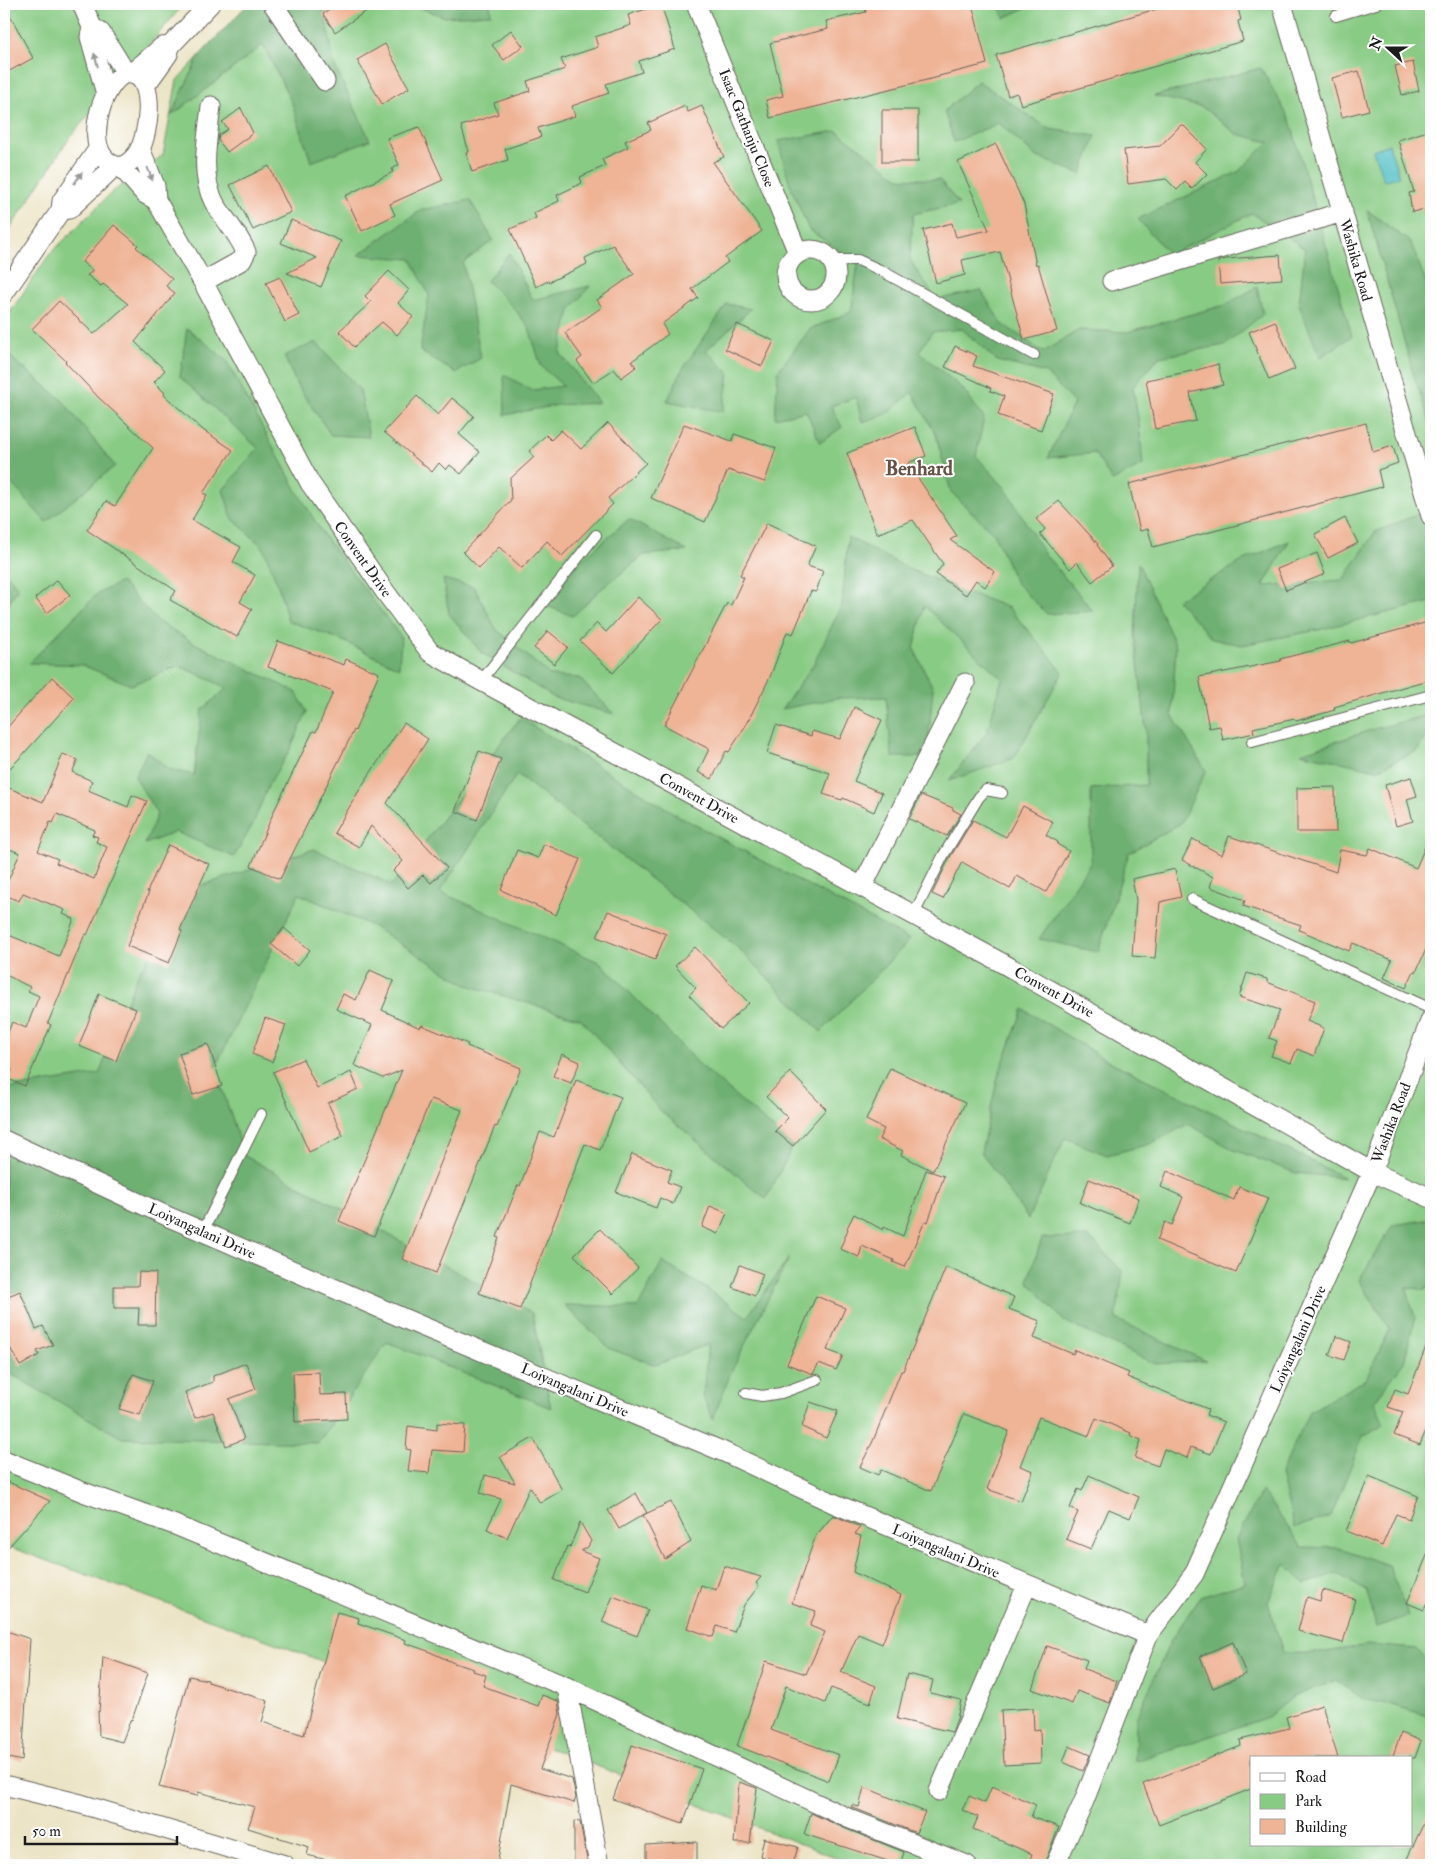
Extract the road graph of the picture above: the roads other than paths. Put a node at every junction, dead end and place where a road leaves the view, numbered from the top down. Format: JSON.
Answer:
{"nodes":[{"id":1,"x":82,"y":4,"type":"edge"},
{"id":2,"x":210,"y":4,"type":"edge"},
{"id":3,"x":273,"y":4,"type":"edge"},
{"id":4,"x":696,"y":4,"type":"edge"},
{"id":5,"x":1282,"y":4,"type":"edge"},
{"id":6,"x":1376,"y":4,"type":"edge"},
{"id":7,"x":1336,"y":16,"type":"dead end"},
{"id":8,"x":92,"y":27,"type":"junction"},
{"id":9,"x":134,"y":78,"type":"junction"},
{"id":10,"x":325,"y":81,"type":"dead end"},
{"id":11,"x":106,"y":94,"type":"junction"},
{"id":12,"x":211,"y":106,"type":"dead end"},
{"id":13,"x":98,"y":148,"type":"junction"},
{"id":14,"x":140,"y":148,"type":"junction"},
{"id":15,"x":118,"y":167,"type":"junction"},
{"id":16,"x":156,"y":200,"type":"junction"},
{"id":17,"x":61,"y":210,"type":"junction"},
{"id":18,"x":1343,"y":212,"type":"junction"},
{"id":19,"x":798,"y":253,"type":"junction"},
{"id":20,"x":832,"y":260,"type":"junction"},
{"id":21,"x":1112,"y":281,"type":"dead end"},
{"id":22,"x":203,"y":282,"type":"junction"},
{"id":23,"x":4,"y":293,"type":"edge"},
{"id":24,"x":1034,"y":355,"type":"dead end"},
{"id":25,"x":1431,"y":516,"type":"edge"},
{"id":26,"x":596,"y":535,"type":"dead end"},
{"id":27,"x":481,"y":681,"type":"junction"},
{"id":28,"x":965,"y":683,"type":"dead end"},
{"id":29,"x":1431,"y":695,"type":"edge"},
{"id":30,"x":1252,"y":742,"type":"dead end"},
{"id":31,"x":1002,"y":793,"type":"dead end"},
{"id":32,"x":862,"y":886,"type":"junction"},
{"id":33,"x":1192,"y":899,"type":"dead end"},
{"id":34,"x":913,"y":916,"type":"junction"},
{"id":35,"x":1431,"y":1009,"type":"edge"},
{"id":36,"x":1431,"y":1019,"type":"edge"},
{"id":37,"x":261,"y":1114,"type":"dead end"},
{"id":38,"x":4,"y":1140,"type":"edge"},
{"id":39,"x":1372,"y":1172,"type":"junction"},
{"id":40,"x":1431,"y":1198,"type":"edge"},
{"id":41,"x":203,"y":1232,"type":"junction"},
{"id":42,"x":818,"y":1380,"type":"dead end"},
{"id":43,"x":746,"y":1393,"type":"dead end"},
{"id":44,"x":4,"y":1460,"type":"edge"},
{"id":45,"x":1027,"y":1585,"type":"junction"},
{"id":46,"x":1148,"y":1636,"type":"junction"},
{"id":47,"x":567,"y":1687,"type":"junction"},
{"id":48,"x":4,"y":1785,"type":"edge"},
{"id":49,"x":939,"y":1791,"type":"dead end"},
{"id":50,"x":284,"y":1865,"type":"edge"},
{"id":51,"x":599,"y":1865,"type":"edge"},
{"id":52,"x":968,"y":1865,"type":"edge"},
{"id":53,"x":1055,"y":1865,"type":"edge"}],
"edges":[{"from":1,"to":8,"type":"street"},
{"from":2,"to":9,"type":"street"},
{"from":3,"to":10,"type":"street"},
{"from":4,"to":19,"type":"street","name":"Isaac Gathanju Close"},
{"from":5,"to":18,"type":"street","name":"Washika Road"},
{"from":6,"to":7,"type":"lane"},
{"from":8,"to":9,"type":"street"},
{"from":11,"to":8,"type":"street","one_way":true},
{"from":9,"to":11,"type":"street"},
{"from":9,"to":14,"type":"street"},
{"from":11,"to":13,"type":"street"},
{"from":12,"to":22,"type":"street"},
{"from":13,"to":15,"type":"street","name":"Convent Drive"},
{"from":17,"to":13,"type":"street","one_way":true},
{"from":14,"to":15,"type":"street"},
{"from":14,"to":16,"type":"street","name":"Convent Drive","one_way":true},
{"from":15,"to":16,"type":"street","name":"Convent Drive"},
{"from":15,"to":17,"type":"street"},
{"from":16,"to":22,"type":"street","name":"Convent Drive"},
{"from":17,"to":23,"type":"street"},
{"from":18,"to":21,"type":"street"},
{"from":18,"to":25,"type":"street","name":"Washika Road"},
{"from":19,"to":20,"type":"street"},
{"from":19,"to":20,"type":"street"},
{"from":20,"to":24,"type":"lane"},
{"from":22,"to":27,"type":"street","name":"Convent Drive"},
{"from":26,"to":27,"type":"lane"},
{"from":27,"to":32,"type":"street","name":"Convent Drive"},
{"from":28,"to":32,"type":"street"},
{"from":29,"to":30,"type":"lane"},
{"from":31,"to":34,"type":"lane"},
{"from":32,"to":34,"type":"street","name":"Convent Drive"},
{"from":33,"to":35,"type":"lane"},
{"from":34,"to":39,"type":"street","name":"Convent Drive"},
{"from":36,"to":39,"type":"street","name":"Washika Road"},
{"from":37,"to":41,"type":"lane"},
{"from":38,"to":41,"type":"street","name":"Loiyangalani Drive"},
{"from":39,"to":40,"type":"street","name":"Convent Drive"},
{"from":39,"to":46,"type":"street","name":"Loiyangalani Drive"},
{"from":41,"to":45,"type":"street","name":"Loiyangalani Drive"},
{"from":42,"to":43,"type":"lane"},
{"from":44,"to":47,"type":"street"},
{"from":45,"to":46,"type":"street","name":"Loiyangalani Drive"},
{"from":45,"to":49,"type":"street"},
{"from":46,"to":53,"type":"street","name":"Loiyangalani Drive"},
{"from":47,"to":51,"type":"street"},
{"from":47,"to":52,"type":"street"},
{"from":48,"to":50,"type":"street"}]}
